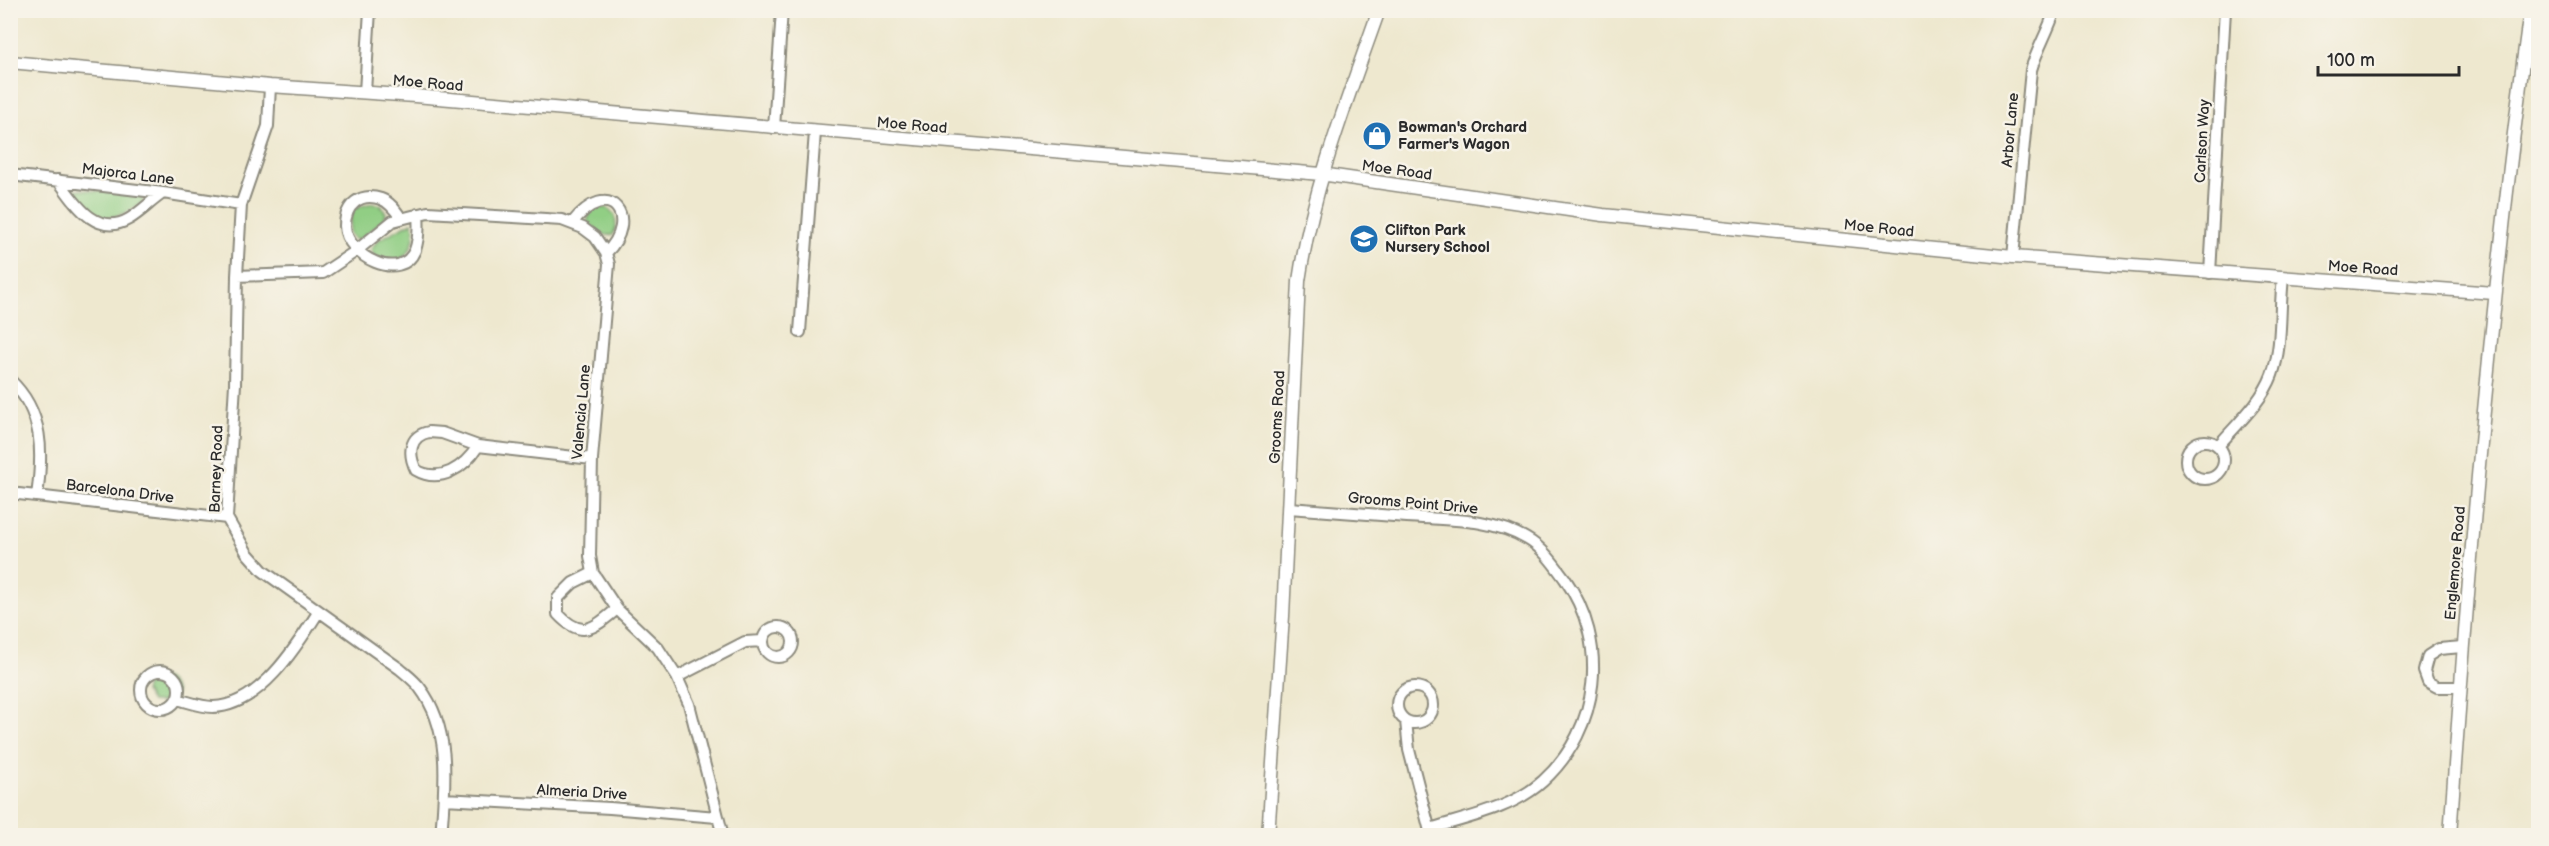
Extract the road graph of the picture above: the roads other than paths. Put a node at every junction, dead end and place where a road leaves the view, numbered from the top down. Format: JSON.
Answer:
{"nodes":[{"id":1,"x":370,"y":10,"type":"edge"},
{"id":2,"x":782,"y":10,"type":"edge"},
{"id":3,"x":1379,"y":10,"type":"edge"},
{"id":4,"x":2055,"y":10,"type":"edge"},
{"id":5,"x":2225,"y":10,"type":"edge"},
{"id":6,"x":2530,"y":10,"type":"edge"},
{"id":7,"x":10,"y":62,"type":"edge"},
{"id":8,"x":270,"y":86,"type":"junction"},
{"id":9,"x":365,"y":93,"type":"junction"},
{"id":10,"x":774,"y":128,"type":"junction"},
{"id":11,"x":815,"y":132,"type":"junction"},
{"id":12,"x":1321,"y":174,"type":"junction"},
{"id":13,"x":10,"y":175,"type":"edge"},
{"id":14,"x":58,"y":180,"type":"junction"},
{"id":15,"x":163,"y":193,"type":"junction"},
{"id":16,"x":241,"y":205,"type":"junction"},
{"id":17,"x":418,"y":214,"type":"junction"},
{"id":18,"x":401,"y":218,"type":"junction"},
{"id":19,"x":572,"y":223,"type":"junction"},
{"id":20,"x":356,"y":251,"type":"junction"},
{"id":21,"x":606,"y":254,"type":"junction"},
{"id":22,"x":2013,"y":256,"type":"junction"},
{"id":23,"x":2210,"y":273,"type":"junction"},
{"id":24,"x":237,"y":276,"type":"junction"},
{"id":25,"x":2283,"y":278,"type":"junction"},
{"id":26,"x":2494,"y":293,"type":"junction"},
{"id":27,"x":800,"y":332,"type":"dead end"},
{"id":28,"x":10,"y":380,"type":"edge"},
{"id":29,"x":478,"y":446,"type":"junction"},
{"id":30,"x":2218,"y":446,"type":"dead end"},
{"id":31,"x":592,"y":459,"type":"junction"},
{"id":32,"x":10,"y":494,"type":"edge"},
{"id":33,"x":37,"y":496,"type":"junction"},
{"id":34,"x":1289,"y":508,"type":"junction"},
{"id":35,"x":227,"y":518,"type":"junction"},
{"id":36,"x":593,"y":573,"type":"junction"},
{"id":37,"x":617,"y":609,"type":"junction"},
{"id":38,"x":319,"y":611,"type":"junction"},
{"id":39,"x":763,"y":641,"type":"dead end"},
{"id":40,"x":2462,"y":647,"type":"junction"},
{"id":41,"x":677,"y":678,"type":"junction"},
{"id":42,"x":2459,"y":687,"type":"junction"},
{"id":43,"x":177,"y":699,"type":"dead end"},
{"id":44,"x":1406,"y":721,"type":"dead end"},
{"id":45,"x":444,"y":799,"type":"junction"},
{"id":46,"x":717,"y":817,"type":"junction"},
{"id":47,"x":1431,"y":832,"type":"edge"},
{"id":48,"x":441,"y":836,"type":"edge"},
{"id":49,"x":723,"y":836,"type":"edge"},
{"id":50,"x":1268,"y":836,"type":"edge"},
{"id":51,"x":2450,"y":836,"type":"edge"}],
"edges":[{"from":1,"to":9,"type":"street"},
{"from":2,"to":10,"type":"street"},
{"from":3,"to":12,"type":"street","name":"Grooms Road"},
{"from":4,"to":22,"type":"street","name":"Arbor Lane"},
{"from":5,"to":23,"type":"street","name":"Carlson Way"},
{"from":6,"to":26,"type":"street"},
{"from":7,"to":8,"type":"street","name":"Moe Road"},
{"from":8,"to":9,"type":"street","name":"Moe Road"},
{"from":8,"to":16,"type":"street","name":"Barney Road"},
{"from":9,"to":10,"type":"street","name":"Moe Road"},
{"from":10,"to":11,"type":"street","name":"Moe Road"},
{"from":11,"to":12,"type":"street","name":"Moe Road"},
{"from":11,"to":27,"type":"street"},
{"from":12,"to":22,"type":"street","name":"Moe Road"},
{"from":12,"to":34,"type":"street","name":"Grooms Road"},
{"from":13,"to":14,"type":"street","name":"Majorca Lane"},
{"from":14,"to":15,"type":"street","name":"Majorca Lane"},
{"from":14,"to":15,"type":"street"},
{"from":15,"to":16,"type":"street","name":"Majorca Lane"},
{"from":16,"to":24,"type":"street","name":"Barney Road"},
{"from":17,"to":18,"type":"street"},
{"from":17,"to":19,"type":"street"},
{"from":17,"to":20,"type":"street"},
{"from":18,"to":20,"type":"street"},
{"from":18,"to":20,"type":"street"},
{"from":19,"to":21,"type":"street"},
{"from":19,"to":21,"type":"street"},
{"from":20,"to":24,"type":"street"},
{"from":21,"to":31,"type":"street","name":"Valencia Lane"},
{"from":22,"to":23,"type":"street","name":"Moe Road"},
{"from":23,"to":25,"type":"street","name":"Moe Road"},
{"from":24,"to":35,"type":"street","name":"Barney Road"},
{"from":25,"to":26,"type":"street","name":"Moe Road"},
{"from":25,"to":30,"type":"street"},
{"from":26,"to":40,"type":"street","name":"Englemore Road"},
{"from":28,"to":33,"type":"street"},
{"from":29,"to":29,"type":"street"},
{"from":29,"to":31,"type":"street"},
{"from":31,"to":36,"type":"street","name":"Valencia Lane"},
{"from":32,"to":33,"type":"street","name":"Barcelona Drive"},
{"from":33,"to":35,"type":"street","name":"Barcelona Drive"},
{"from":34,"to":47,"type":"street","name":"Grooms Point Drive"},
{"from":34,"to":50,"type":"street","name":"Grooms Road"},
{"from":35,"to":38,"type":"street","name":"Barney Road"},
{"from":36,"to":37,"type":"street","name":"Valencia Lane"},
{"from":36,"to":37,"type":"street"},
{"from":37,"to":41,"type":"street","name":"Valencia Lane"},
{"from":38,"to":43,"type":"street"},
{"from":38,"to":45,"type":"street","name":"Barney Road"},
{"from":39,"to":41,"type":"street"},
{"from":40,"to":42,"type":"street","name":"Englemore Road"},
{"from":40,"to":42,"type":"street"},
{"from":41,"to":46,"type":"street","name":"Valencia Lane"},
{"from":42,"to":51,"type":"street","name":"Englemore Road"},
{"from":44,"to":47,"type":"street"},
{"from":45,"to":46,"type":"street","name":"Almeria Drive"},
{"from":45,"to":48,"type":"street","name":"Barney Road"},
{"from":46,"to":49,"type":"street","name":"Valencia Lane"}]}
